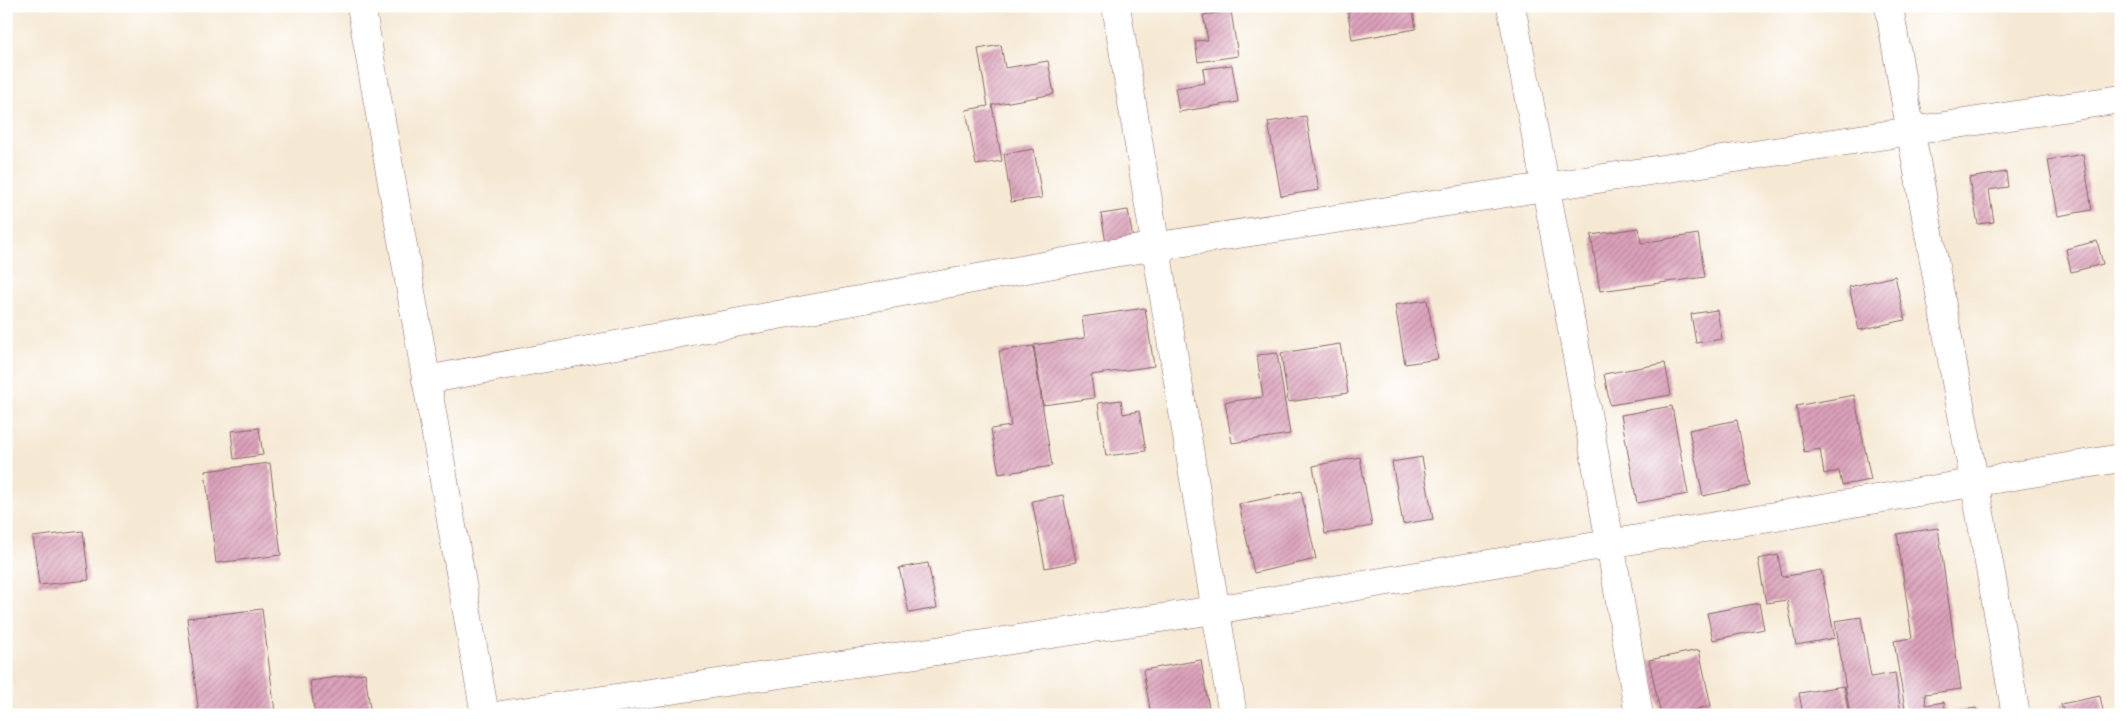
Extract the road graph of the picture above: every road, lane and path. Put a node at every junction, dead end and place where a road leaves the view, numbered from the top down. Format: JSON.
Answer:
{"nodes":[{"id":1,"x":361,"y":6,"type":"edge"},
{"id":2,"x":1116,"y":6,"type":"edge"},
{"id":3,"x":1511,"y":6,"type":"edge"},
{"id":4,"x":1889,"y":6,"type":"edge"},
{"id":5,"x":2121,"y":99,"type":"edge"},
{"id":6,"x":1910,"y":131,"type":"junction"},
{"id":7,"x":1546,"y":187,"type":"junction"},
{"id":8,"x":1156,"y":247,"type":"junction"},
{"id":9,"x":426,"y":380,"type":"junction"},
{"id":10,"x":2121,"y":458,"type":"edge"},
{"id":11,"x":1976,"y":482,"type":"junction"},
{"id":12,"x":1611,"y":544,"type":"junction"},
{"id":13,"x":1215,"y":610,"type":"junction"},
{"id":14,"x":485,"y":715,"type":"edge"},
{"id":15,"x":501,"y":715,"type":"edge"},
{"id":16,"x":1233,"y":715,"type":"edge"},
{"id":17,"x":1639,"y":715,"type":"edge"},
{"id":18,"x":2016,"y":715,"type":"edge"}],
"edges":[{"from":1,"to":9,"type":"street"},
{"from":2,"to":8,"type":"street"},
{"from":3,"to":7,"type":"street"},
{"from":4,"to":6,"type":"street"},
{"from":5,"to":6,"type":"street"},
{"from":6,"to":7,"type":"street"},
{"from":6,"to":11,"type":"street"},
{"from":7,"to":8,"type":"street"},
{"from":7,"to":12,"type":"street"},
{"from":8,"to":9,"type":"street"},
{"from":8,"to":13,"type":"street"},
{"from":9,"to":14,"type":"street"},
{"from":10,"to":11,"type":"street"},
{"from":11,"to":12,"type":"street"},
{"from":11,"to":18,"type":"street"},
{"from":12,"to":13,"type":"street"},
{"from":12,"to":17,"type":"street"},
{"from":13,"to":15,"type":"street"},
{"from":13,"to":16,"type":"street"}]}
